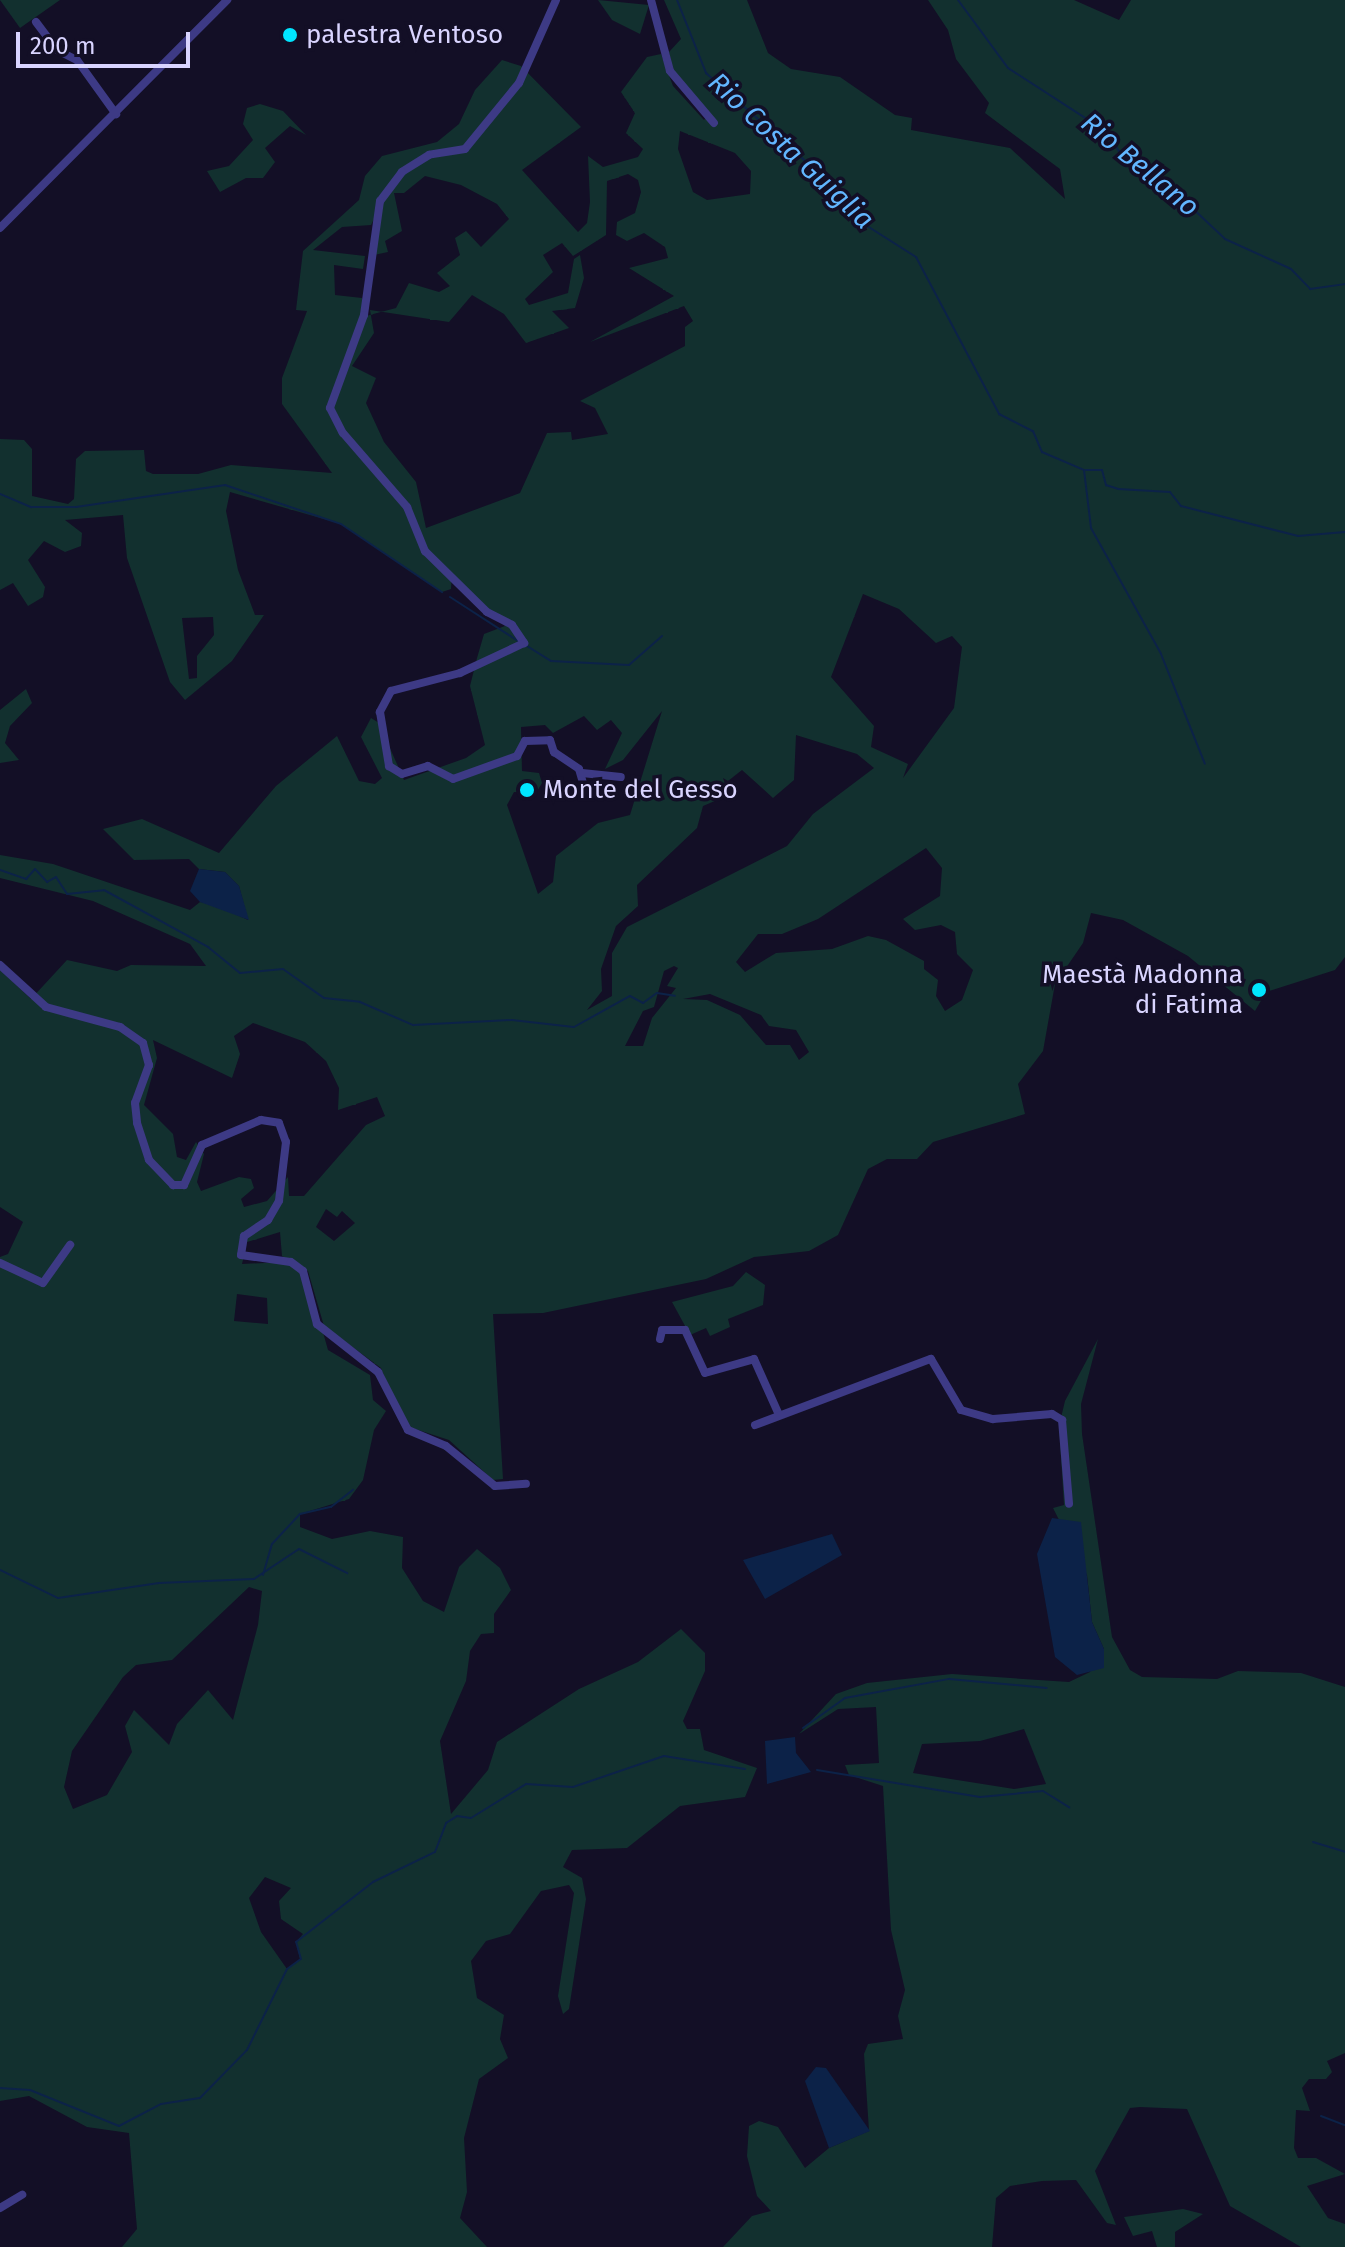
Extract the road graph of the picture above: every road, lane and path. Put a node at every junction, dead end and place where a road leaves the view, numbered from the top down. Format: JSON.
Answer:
{"nodes":[{"id":1,"x":227,"y":0,"type":"edge"},
{"id":2,"x":556,"y":0,"type":"edge"},
{"id":3,"x":651,"y":0,"type":"edge"},
{"id":4,"x":36,"y":22,"type":"dead end"},
{"id":5,"x":116,"y":114,"type":"junction"},
{"id":6,"x":714,"y":123,"type":"dead end"},
{"id":7,"x":0,"y":228,"type":"edge"},
{"id":8,"x":582,"y":773,"type":"junction"},
{"id":9,"x":621,"y":777,"type":"dead end"},
{"id":10,"x":584,"y":787,"type":"dead end"},
{"id":11,"x":0,"y":965,"type":"edge"},
{"id":12,"x":70,"y":1245,"type":"dead end"},
{"id":13,"x":0,"y":1263,"type":"edge"},
{"id":14,"x":660,"y":1339,"type":"dead end"},
{"id":15,"x":779,"y":1415,"type":"junction"},
{"id":16,"x":755,"y":1425,"type":"dead end"},
{"id":17,"x":526,"y":1484,"type":"dead end"},
{"id":18,"x":1069,"y":1504,"type":"dead end"},
{"id":19,"x":22,"y":2195,"type":"dead end"},
{"id":20,"x":0,"y":2208,"type":"edge"}],
"edges":[{"from":1,"to":5,"type":"street"},
{"from":2,"to":8,"type":"street"},
{"from":3,"to":6,"type":"street"},
{"from":4,"to":5,"type":"street"},
{"from":5,"to":7,"type":"street"},
{"from":8,"to":9,"type":"street"},
{"from":8,"to":10,"type":"street"},
{"from":11,"to":17,"type":"street"},
{"from":12,"to":13,"type":"street"},
{"from":14,"to":15,"type":"street"},
{"from":15,"to":16,"type":"street"},
{"from":15,"to":18,"type":"street"},
{"from":19,"to":20,"type":"street"}]}
